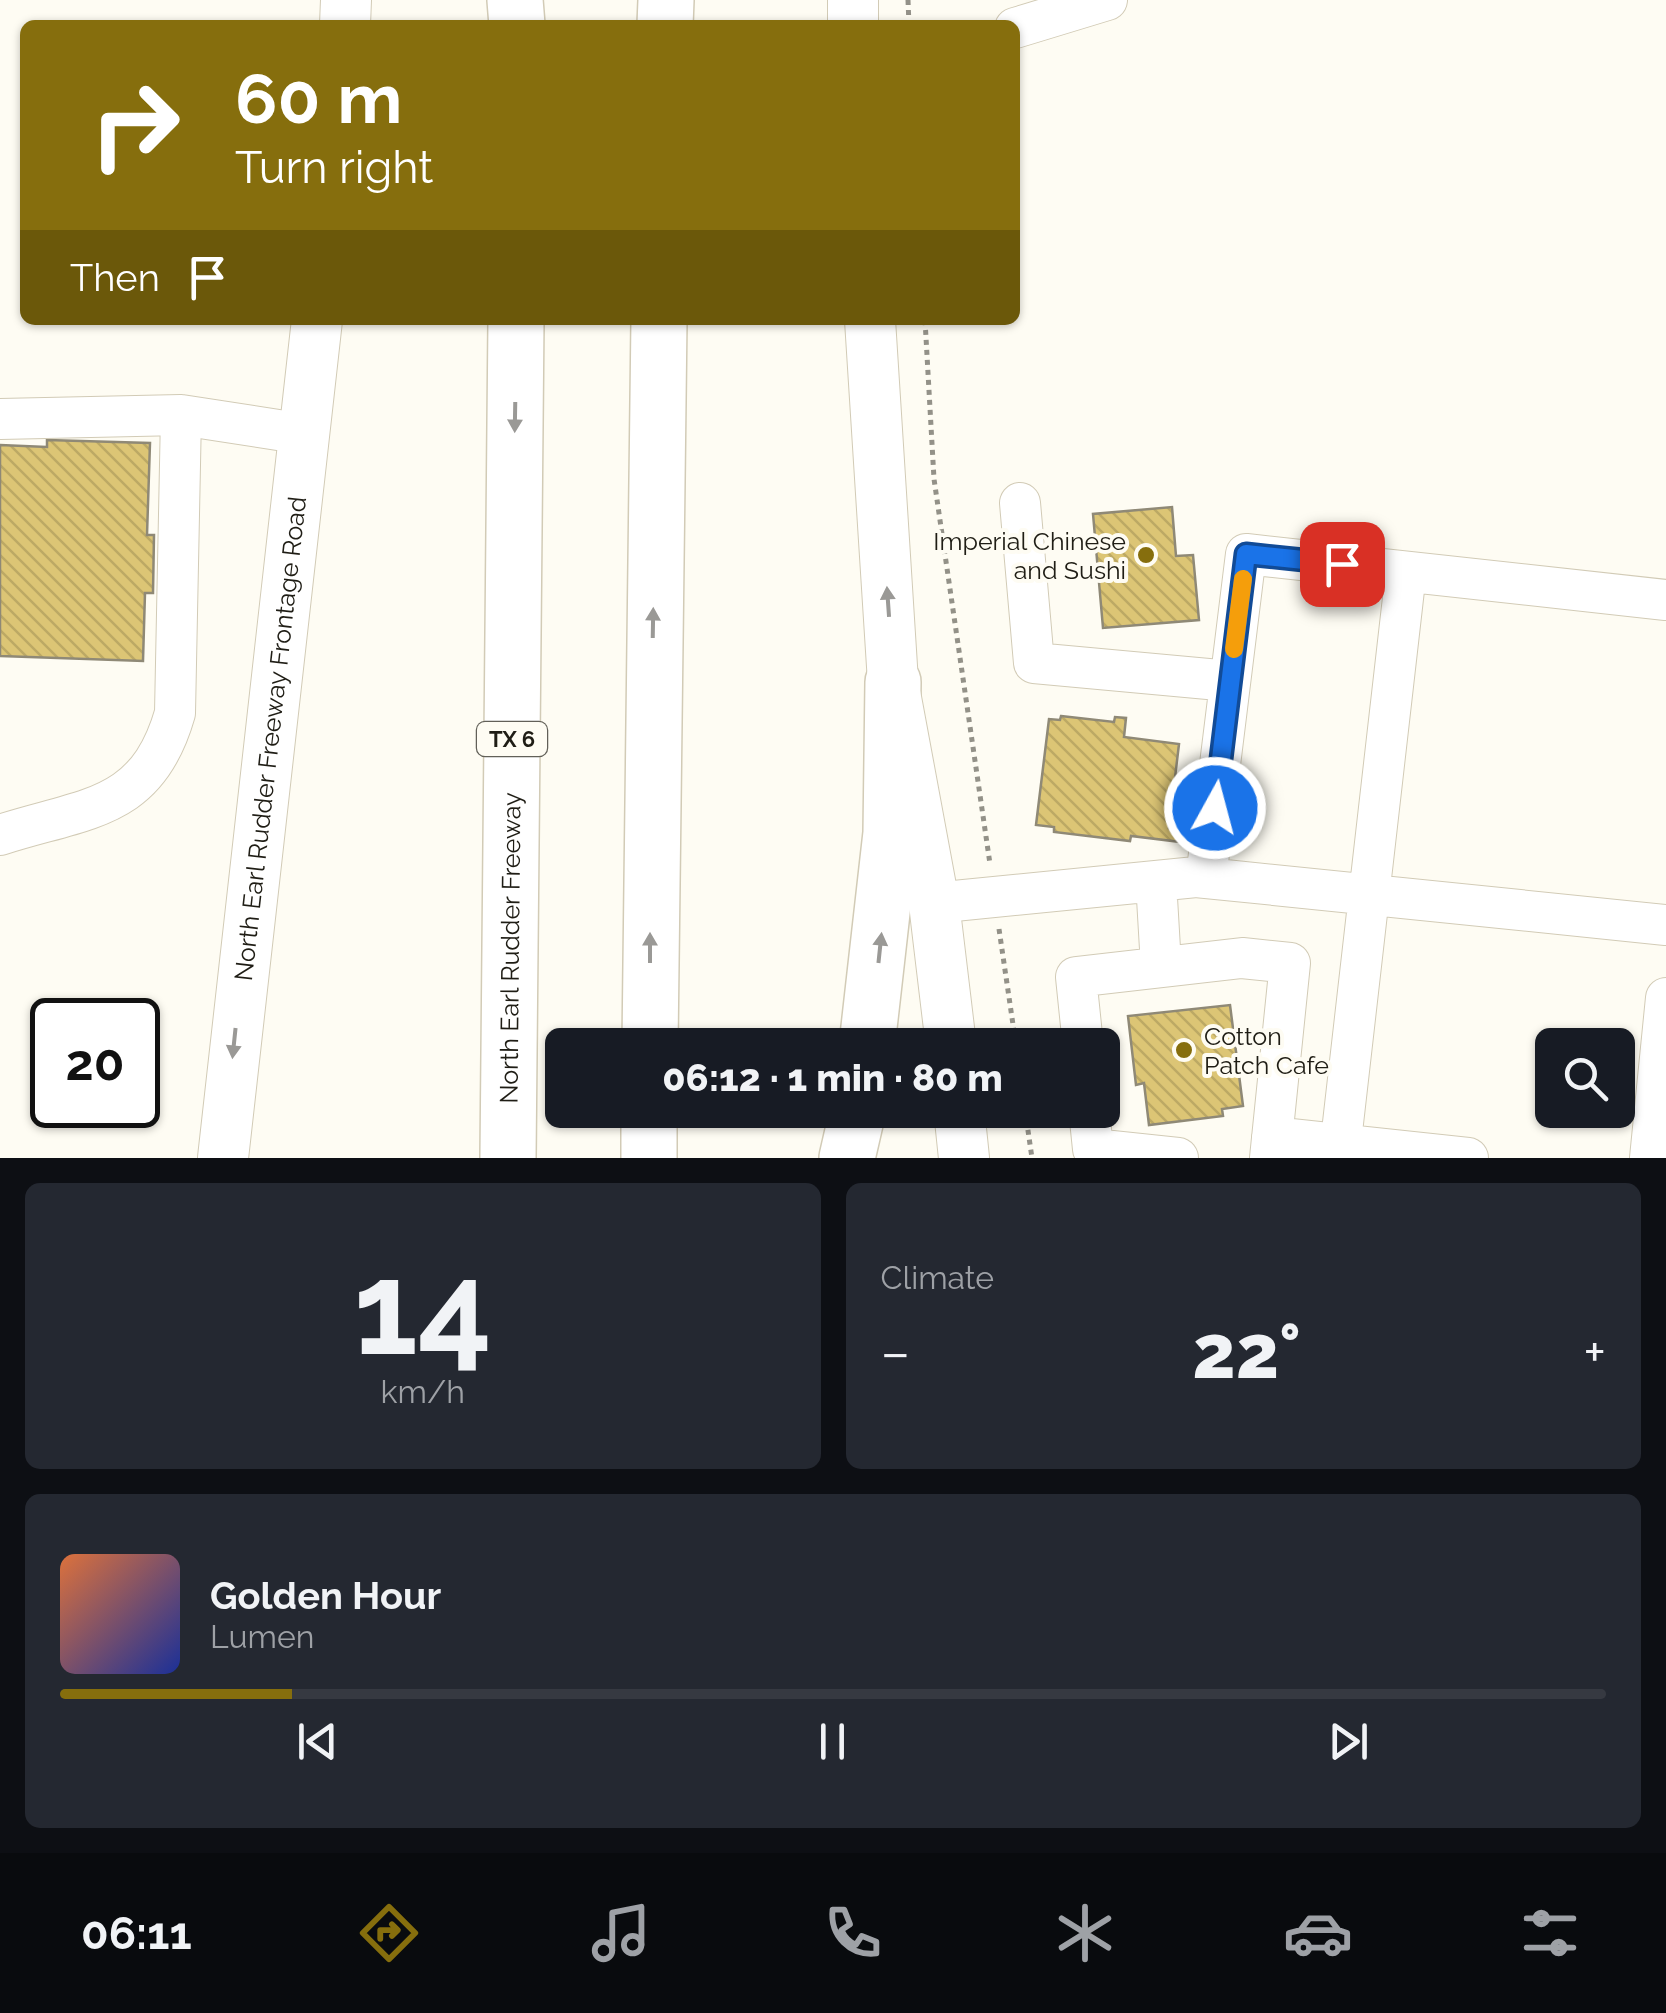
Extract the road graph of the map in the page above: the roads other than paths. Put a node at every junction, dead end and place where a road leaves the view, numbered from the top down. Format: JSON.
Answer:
{"nodes":[{"id":1,"x":1107,"y":0,"type":"edge"},
{"id":2,"x":1020,"y":26,"type":"edge"},
{"id":3,"x":316,"y":325,"type":"edge"},
{"id":4,"x":516,"y":325,"type":"edge"},
{"id":5,"x":660,"y":325,"type":"edge"},
{"id":6,"x":870,"y":325,"type":"edge"},
{"id":7,"x":181,"y":416,"type":"junction"},
{"id":8,"x":0,"y":418,"type":"edge"},
{"id":9,"x":304,"y":434,"type":"junction"},
{"id":10,"x":1020,"y":503,"type":"dead end"},
{"id":11,"x":1406,"y":572,"type":"junction"},
{"id":12,"x":1666,"y":600,"type":"edge"},
{"id":13,"x":1230,"y":681,"type":"junction"},
{"id":14,"x":893,"y":682,"type":"junction"},
{"id":15,"x":0,"y":835,"type":"edge"},
{"id":16,"x":1206,"y":878,"type":"junction"},
{"id":17,"x":1156,"y":881,"type":"junction"},
{"id":18,"x":1368,"y":895,"type":"junction"},
{"id":19,"x":934,"y":903,"type":"junction"},
{"id":20,"x":1666,"y":925,"type":"edge"},
{"id":21,"x":1162,"y":966,"type":"junction"},
{"id":22,"x":1666,"y":998,"type":"edge"},
{"id":23,"x":650,"y":1028,"type":"edge"},
{"id":24,"x":869,"y":1028,"type":"edge"},
{"id":25,"x":949,"y":1028,"type":"edge"},
{"id":26,"x":1081,"y":1028,"type":"edge"},
{"id":27,"x":649,"y":1128,"type":"edge"},
{"id":28,"x":854,"y":1128,"type":"edge"},
{"id":29,"x":960,"y":1128,"type":"edge"},
{"id":30,"x":1091,"y":1128,"type":"edge"},
{"id":31,"x":1271,"y":1148,"type":"edge"},
{"id":32,"x":1338,"y":1151,"type":"edge"},
{"id":33,"x":223,"y":1158,"type":"edge"},
{"id":34,"x":508,"y":1158,"type":"edge"},
{"id":35,"x":649,"y":1158,"type":"edge"},
{"id":36,"x":847,"y":1158,"type":"edge"},
{"id":37,"x":964,"y":1158,"type":"edge"},
{"id":38,"x":1178,"y":1158,"type":"edge"},
{"id":39,"x":1468,"y":1158,"type":"edge"},
{"id":40,"x":1650,"y":1158,"type":"edge"}],
"edges":[{"from":1,"to":2,"type":"street"},
{"from":3,"to":9,"type":"main road","name":"North Earl Rudder Freeway Frontage Road"},
{"from":4,"to":34,"type":"highway","name":"North Earl Rudder Freeway","number":"TX 6","one_way":true},
{"from":23,"to":5,"type":"highway","one_way":true},
{"from":14,"to":6,"type":"main road","one_way":true},
{"from":7,"to":8,"type":"street"},
{"from":7,"to":9,"type":"street"},
{"from":7,"to":15,"type":"street"},
{"from":9,"to":33,"type":"main road","name":"North Earl Rudder Freeway Frontage Road","one_way":true},
{"from":10,"to":13,"type":"street"},
{"from":11,"to":12,"type":"street"},
{"from":11,"to":13,"type":"street"},
{"from":11,"to":18,"type":"street"},
{"from":13,"to":16,"type":"street"},
{"from":14,"to":19,"type":"main road"},
{"from":24,"to":14,"type":"highway","one_way":true},
{"from":16,"to":17,"type":"street"},
{"from":16,"to":18,"type":"street"},
{"from":17,"to":19,"type":"street"},
{"from":17,"to":21,"type":"street"},
{"from":18,"to":20,"type":"street"},
{"from":18,"to":32,"type":"street"},
{"from":19,"to":25,"type":"main road"},
{"from":21,"to":26,"type":"street"},
{"from":21,"to":31,"type":"street"},
{"from":22,"to":40,"type":"street"},
{"from":27,"to":35,"type":"highway"},
{"from":28,"to":36,"type":"highway"},
{"from":29,"to":37,"type":"main road"},
{"from":30,"to":38,"type":"street"},
{"from":31,"to":32,"type":"street"},
{"from":32,"to":39,"type":"street"}]}
